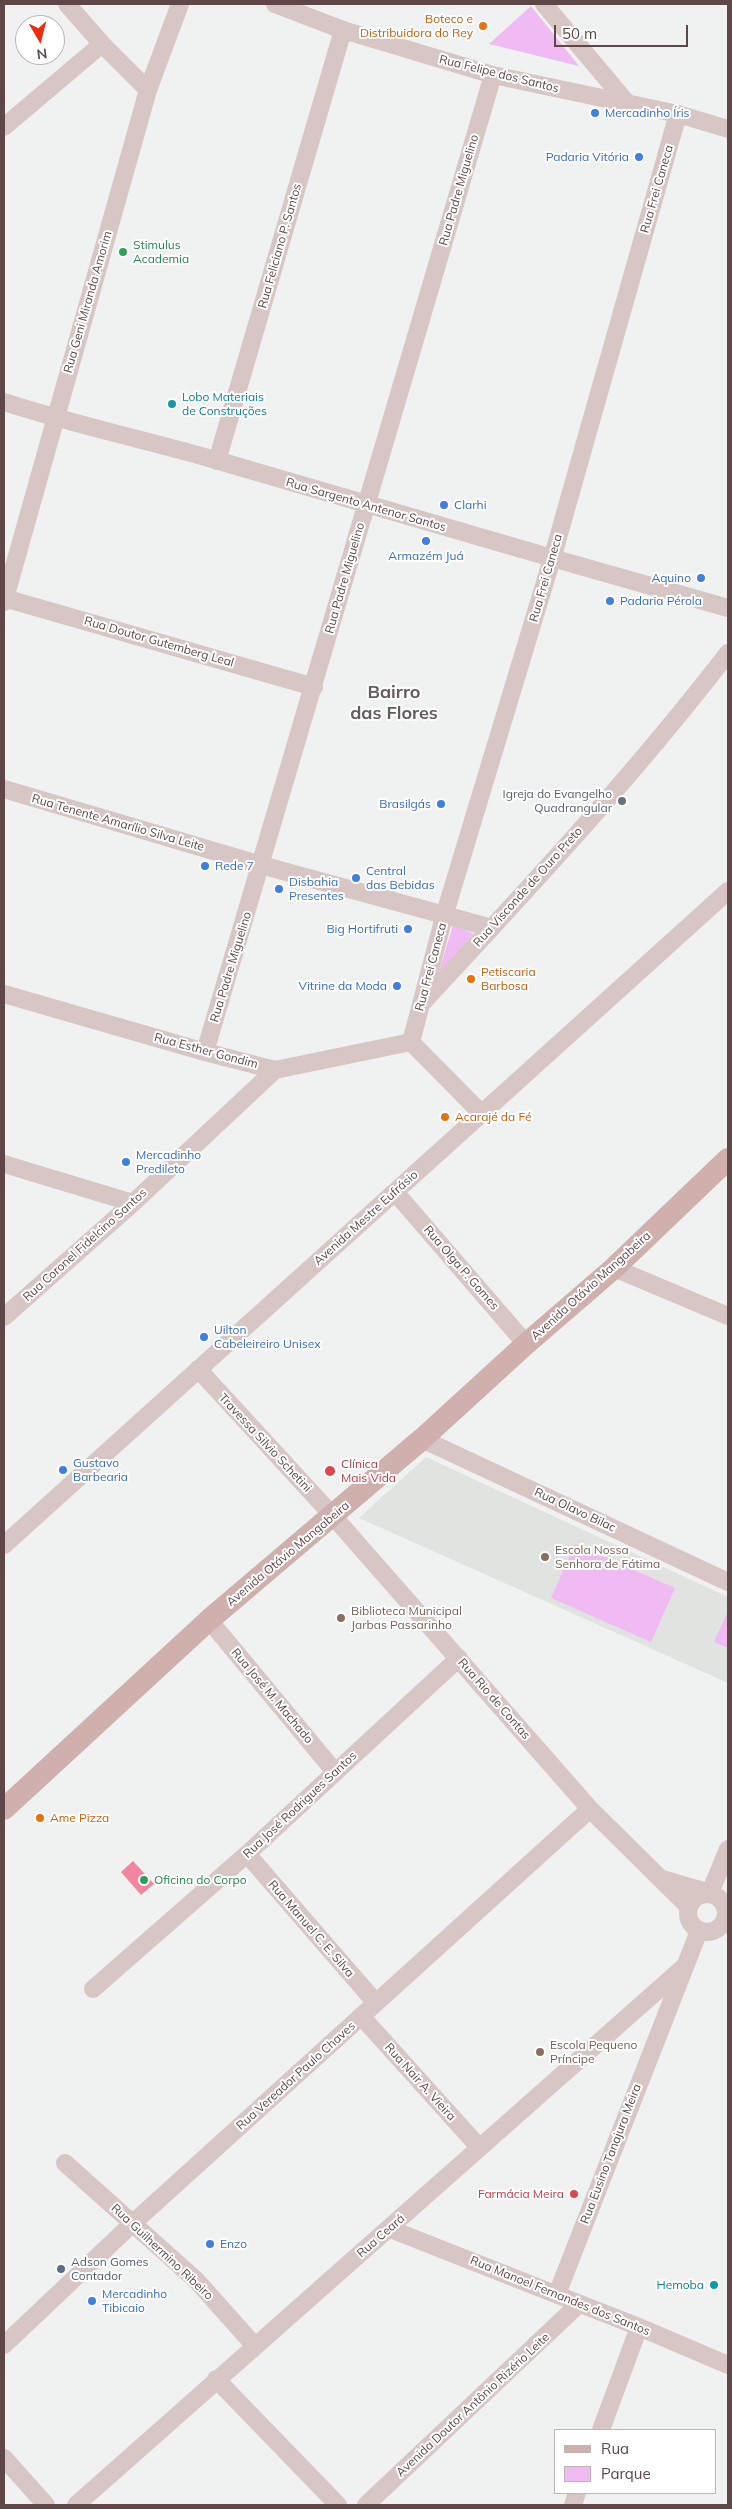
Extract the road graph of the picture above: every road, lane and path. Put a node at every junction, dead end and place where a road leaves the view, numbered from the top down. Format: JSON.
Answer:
{"nodes":[{"id":1,"x":67,"y":4,"type":"edge"},
{"id":2,"x":180,"y":4,"type":"edge"},
{"id":3,"x":544,"y":4,"type":"edge"},
{"id":4,"x":282,"y":5,"type":"edge"},
{"id":5,"x":343,"y":30,"type":"junction"},
{"id":6,"x":102,"y":44,"type":"junction"},
{"id":7,"x":493,"y":75,"type":"junction"},
{"id":8,"x":148,"y":90,"type":"junction"},
{"id":9,"x":628,"y":104,"type":"junction"},
{"id":10,"x":678,"y":114,"type":"junction"},
{"id":11,"x":4,"y":127,"type":"edge"},
{"id":12,"x":728,"y":129,"type":"edge"},
{"id":13,"x":4,"y":402,"type":"edge"},
{"id":14,"x":54,"y":418,"type":"junction"},
{"id":15,"x":217,"y":461,"type":"junction"},
{"id":16,"x":366,"y":506,"type":"junction"},
{"id":17,"x":552,"y":558,"type":"junction"},
{"id":18,"x":4,"y":600,"type":"edge"},
{"id":19,"x":728,"y":608,"type":"edge"},
{"id":20,"x":728,"y":653,"type":"edge"},
{"id":21,"x":314,"y":686,"type":"junction"},
{"id":22,"x":4,"y":789,"type":"edge"},
{"id":23,"x":261,"y":865,"type":"junction"},
{"id":24,"x":728,"y":891,"type":"edge"},
{"id":25,"x":445,"y":913,"type":"junction"},
{"id":26,"x":492,"y":928,"type":"junction"},
{"id":27,"x":4,"y":994,"type":"edge"},
{"id":28,"x":422,"y":1003,"type":"junction"},
{"id":29,"x":411,"y":1042,"type":"junction"},
{"id":30,"x":205,"y":1052,"type":"junction"},
{"id":31,"x":275,"y":1070,"type":"junction"},
{"id":32,"x":482,"y":1114,"type":"junction"},
{"id":33,"x":728,"y":1159,"type":"edge"},
{"id":34,"x":4,"y":1164,"type":"edge"},
{"id":35,"x":395,"y":1192,"type":"junction"},
{"id":36,"x":133,"y":1203,"type":"junction"},
{"id":37,"x":614,"y":1268,"type":"junction"},
{"id":38,"x":728,"y":1316,"type":"edge"},
{"id":39,"x":4,"y":1317,"type":"edge"},
{"id":40,"x":526,"y":1344,"type":"junction"},
{"id":41,"x":198,"y":1370,"type":"junction"},
{"id":42,"x":422,"y":1439,"type":"junction"},
{"id":43,"x":333,"y":1516,"type":"junction"},
{"id":44,"x":4,"y":1545,"type":"edge"},
{"id":45,"x":728,"y":1582,"type":"edge"},
{"id":46,"x":209,"y":1620,"type":"junction"},
{"id":47,"x":459,"y":1658,"type":"junction"},
{"id":48,"x":335,"y":1772,"type":"junction"},
{"id":49,"x":4,"y":1809,"type":"edge"},
{"id":50,"x":590,"y":1809,"type":"junction"},
{"id":51,"x":728,"y":1849,"type":"edge"},
{"id":52,"x":246,"y":1854,"type":"junction"},
{"id":53,"x":659,"y":1879,"type":"junction"},
{"id":54,"x":710,"y":1892,"type":"junction"},
{"id":55,"x":727,"y":1904,"type":"edge"},
{"id":56,"x":688,"y":1906,"type":"junction"},
{"id":57,"x":726,"y":1923,"type":"edge"},
{"id":58,"x":699,"y":1931,"type":"junction"},
{"id":59,"x":685,"y":1966,"type":"junction"},
{"id":60,"x":93,"y":1988,"type":"dead end"},
{"id":61,"x":376,"y":2003,"type":"junction"},
{"id":62,"x":362,"y":2016,"type":"junction"},
{"id":63,"x":479,"y":2148,"type":"junction"},
{"id":64,"x":65,"y":2163,"type":"dead end"},
{"id":65,"x":133,"y":2223,"type":"junction"},
{"id":66,"x":390,"y":2229,"type":"junction"},
{"id":67,"x":557,"y":2294,"type":"junction"},
{"id":68,"x":579,"y":2304,"type":"junction"},
{"id":69,"x":639,"y":2326,"type":"junction"},
{"id":70,"x":4,"y":2345,"type":"edge"},
{"id":71,"x":254,"y":2345,"type":"junction"},
{"id":72,"x":728,"y":2365,"type":"edge"},
{"id":73,"x":216,"y":2379,"type":"junction"},
{"id":74,"x":601,"y":2429,"type":"edge"},
{"id":75,"x":4,"y":2458,"type":"edge"},
{"id":76,"x":46,"y":2505,"type":"edge"},
{"id":77,"x":76,"y":2505,"type":"edge"},
{"id":78,"x":338,"y":2505,"type":"edge"},
{"id":79,"x":366,"y":2505,"type":"edge"}],
"edges":[{"from":1,"to":6,"type":"street"},
{"from":2,"to":8,"type":"street","name":"Rua Geni Miranda Amorim"},
{"from":3,"to":9,"type":"street"},
{"from":4,"to":5,"type":"street","name":"Rua Felipe dos Santos"},
{"from":5,"to":7,"type":"street","name":"Rua Felipe dos Santos"},
{"from":5,"to":15,"type":"street","name":"Rua Feliciano P. Santos"},
{"from":6,"to":8,"type":"street"},
{"from":6,"to":11,"type":"street"},
{"from":7,"to":9,"type":"street","name":"Rua Felipe dos Santos"},
{"from":7,"to":16,"type":"street","name":"Rua Padre Miguelino"},
{"from":8,"to":14,"type":"street","name":"Rua Geni Miranda Amorim"},
{"from":9,"to":10,"type":"street","name":"Rua Felipe dos Santos"},
{"from":10,"to":12,"type":"street","name":"Rua Felipe dos Santos"},
{"from":10,"to":17,"type":"street","name":"Rua Frei Caneca"},
{"from":13,"to":14,"type":"street","name":"Rua Sargento Antenor Santos"},
{"from":14,"to":15,"type":"street","name":"Rua Sargento Antenor Santos"},
{"from":14,"to":18,"type":"street","name":"Rua Geni Miranda Amorim"},
{"from":15,"to":16,"type":"street","name":"Rua Sargento Antenor Santos"},
{"from":16,"to":17,"type":"street","name":"Rua Sargento Antenor Santos"},
{"from":16,"to":21,"type":"street","name":"Rua Padre Miguelino"},
{"from":17,"to":19,"type":"street","name":"Rua Sargento Antenor Santos"},
{"from":17,"to":25,"type":"street","name":"Rua Frei Caneca"},
{"from":18,"to":21,"type":"street","name":"Rua Doutor Gutemberg Leal"},
{"from":20,"to":26,"type":"street","name":"Rua Visconde de Ouro Preto"},
{"from":21,"to":23,"type":"street","name":"Rua Padre Miguelino"},
{"from":22,"to":23,"type":"street","name":"Rua Tenente Amarílio Silva Leite"},
{"from":23,"to":25,"type":"street","name":"Rua Tenente Amarílio Silva Leite"},
{"from":23,"to":30,"type":"street","name":"Rua Padre Miguelino"},
{"from":24,"to":32,"type":"street","name":"Avenida Mestre Eufrásio"},
{"from":25,"to":26,"type":"street","name":"Rua Tenente Amarílio Silva Leite"},
{"from":25,"to":28,"type":"street","name":"Rua Frei Caneca"},
{"from":26,"to":28,"type":"street","name":"Rua Visconde de Ouro Preto"},
{"from":27,"to":30,"type":"street","name":"Rua Esther Gondim"},
{"from":28,"to":29,"type":"street","name":"Rua Frei Caneca"},
{"from":29,"to":31,"type":"street","name":"Rua Esther Gondim"},
{"from":29,"to":32,"type":"street"},
{"from":30,"to":31,"type":"street","name":"Rua Esther Gondim"},
{"from":31,"to":36,"type":"street","name":"Rua Coronel Fidelcino Santos"},
{"from":32,"to":35,"type":"street","name":"Avenida Mestre Eufrásio"},
{"from":33,"to":37,"type":"main road","name":"Avenida Otávio Mangabeira"},
{"from":34,"to":36,"type":"street"},
{"from":35,"to":40,"type":"street","name":"Rua Olga P. Gomes"},
{"from":35,"to":41,"type":"street","name":"Avenida Mestre Eufrásio"},
{"from":36,"to":39,"type":"street","name":"Rua Coronel Fidelcino Santos"},
{"from":37,"to":38,"type":"street"},
{"from":37,"to":40,"type":"main road","name":"Avenida Otávio Mangabeira"},
{"from":40,"to":42,"type":"main road","name":"Avenida Otávio Mangabeira"},
{"from":41,"to":43,"type":"street","name":"Travessa Silvio Schetini"},
{"from":41,"to":44,"type":"street","name":"Avenida Mestre Eufrásio"},
{"from":42,"to":43,"type":"main road","name":"Avenida Otávio Mangabeira"},
{"from":42,"to":45,"type":"street","name":"Rua Olavo Bilac"},
{"from":43,"to":46,"type":"main road","name":"Avenida Otávio Mangabeira"},
{"from":43,"to":47,"type":"street","name":"Rua Rio de Contas"},
{"from":46,"to":48,"type":"street","name":"Rua José M. Machado"},
{"from":46,"to":49,"type":"main road","name":"Avenida Otávio Mangabeira"},
{"from":47,"to":48,"type":"street","name":"Rua José Rodrigues Santos"},
{"from":47,"to":50,"type":"street","name":"Rua Rio de Contas"},
{"from":48,"to":52,"type":"street","name":"Rua José Rodrigues Santos"},
{"from":50,"to":53,"type":"street","name":"Rua Rio de Contas"},
{"from":50,"to":61,"type":"street","name":"Rua Vereador Paulo Chaves"},
{"from":51,"to":54,"type":"street"},
{"from":52,"to":60,"type":"street","name":"Rua José Rodrigues Santos"},
{"from":52,"to":61,"type":"street","name":"Rua Manuel C. E. Silva"},
{"from":53,"to":54,"type":"street"},
{"from":53,"to":56,"type":"street","name":"Rua Rio de Contas"},
{"from":54,"to":55,"type":"street"},
{"from":54,"to":56,"type":"street"},
{"from":55,"to":57,"type":"street"},
{"from":56,"to":58,"type":"street"},
{"from":57,"to":58,"type":"street"},
{"from":58,"to":59,"type":"street","name":"Rua Eusino Tanajura Meira"},
{"from":59,"to":63,"type":"street","name":"Rua Ceará"},
{"from":59,"to":67,"type":"street","name":"Rua Eusino Tanajura Meira"},
{"from":61,"to":62,"type":"street","name":"Rua Vereador Paulo Chaves"},
{"from":62,"to":63,"type":"street","name":"Rua Nair A. Vieira"},
{"from":62,"to":65,"type":"street","name":"Rua Vereador Paulo Chaves"},
{"from":63,"to":66,"type":"street","name":"Rua Ceará"},
{"from":64,"to":65,"type":"street","name":"Rua Guilhermino Ribeiro"},
{"from":65,"to":70,"type":"street","name":"Rua Vereador Paulo Chaves"},
{"from":65,"to":71,"type":"street","name":"Rua Guilhermino Ribeiro"},
{"from":66,"to":67,"type":"street","name":"Rua Manoel Fernandes dos Santos"},
{"from":66,"to":71,"type":"street","name":"Rua Ceará"},
{"from":67,"to":68,"type":"street","name":"Rua Manoel Fernandes dos Santos"},
{"from":68,"to":69,"type":"street","name":"Rua Manoel Fernandes dos Santos"},
{"from":68,"to":79,"type":"street","name":"Avenida Doutor Antônio Rizério Leite"},
{"from":69,"to":72,"type":"street","name":"Rua Manoel Fernandes dos Santos"},
{"from":69,"to":74,"type":"street"},
{"from":71,"to":73,"type":"street","name":"Rua Ceará"},
{"from":73,"to":77,"type":"street","name":"Rua Ceará"},
{"from":73,"to":78,"type":"street"},
{"from":75,"to":76,"type":"street"}]}
